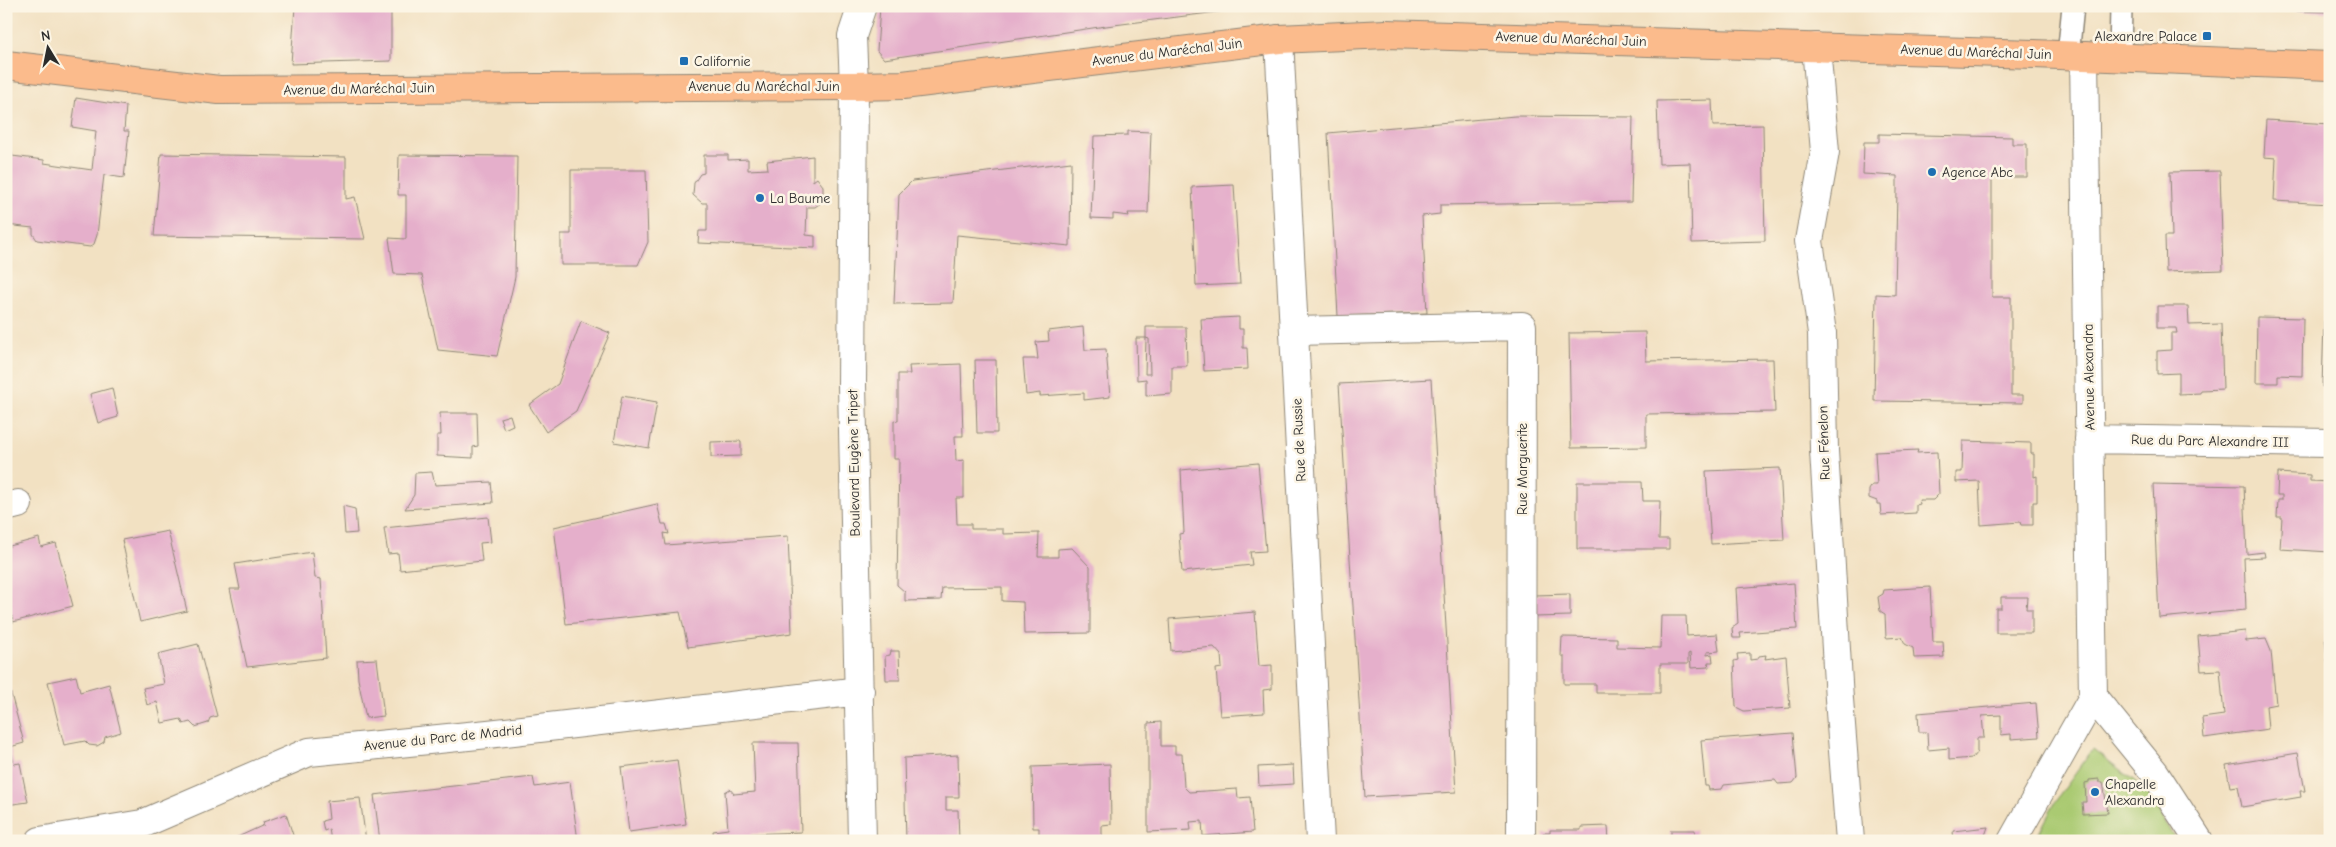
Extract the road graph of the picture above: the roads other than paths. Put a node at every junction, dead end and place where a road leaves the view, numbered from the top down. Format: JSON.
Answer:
{"nodes":[{"id":1,"x":862,"y":6,"type":"edge"},
{"id":2,"x":2073,"y":6,"type":"edge"},
{"id":3,"x":2121,"y":6,"type":"edge"},
{"id":4,"x":1279,"y":39,"type":"junction"},
{"id":5,"x":1816,"y":47,"type":"junction"},
{"id":6,"x":2076,"y":56,"type":"junction"},
{"id":7,"x":2120,"y":57,"type":"junction"},
{"id":8,"x":6,"y":65,"type":"edge"},
{"id":9,"x":2330,"y":66,"type":"edge"},
{"id":10,"x":854,"y":86,"type":"junction"},
{"id":11,"x":1294,"y":331,"type":"junction"},
{"id":12,"x":2090,"y":439,"type":"junction"},
{"id":13,"x":2330,"y":443,"type":"edge"},
{"id":14,"x":860,"y":691,"type":"junction"},
{"id":15,"x":2093,"y":697,"type":"junction"},
{"id":16,"x":40,"y":841,"type":"edge"},
{"id":17,"x":862,"y":841,"type":"edge"},
{"id":18,"x":1320,"y":841,"type":"edge"},
{"id":19,"x":1521,"y":841,"type":"edge"},
{"id":20,"x":1850,"y":841,"type":"edge"},
{"id":21,"x":2012,"y":841,"type":"edge"},
{"id":22,"x":2198,"y":841,"type":"edge"}],
"edges":[{"from":1,"to":10,"type":"street","name":"Boulevard Eugène Tripet"},
{"from":2,"to":6,"type":"lane"},
{"from":3,"to":7,"type":"lane"},
{"from":4,"to":5,"type":"main road","name":"Avenue du Maréchal Juin"},
{"from":4,"to":10,"type":"main road","name":"Avenue du Maréchal Juin"},
{"from":4,"to":11,"type":"street","name":"Rue de Russie"},
{"from":5,"to":6,"type":"main road","name":"Avenue du Maréchal Juin"},
{"from":5,"to":20,"type":"street","name":"Rue Fénelon"},
{"from":6,"to":7,"type":"main road","name":"Avenue du Maréchal Juin"},
{"from":6,"to":12,"type":"street","name":"Avenue Alexandra"},
{"from":7,"to":9,"type":"main road","name":"Avenue du Maréchal Juin"},
{"from":8,"to":10,"type":"main road","name":"Avenue du Maréchal Juin"},
{"from":10,"to":14,"type":"street","name":"Boulevard Eugène Tripet"},
{"from":11,"to":18,"type":"street","name":"Rue de Russie"},
{"from":11,"to":19,"type":"street","name":"Rue Marguerite"},
{"from":12,"to":13,"type":"street","name":"Rue du Parc Alexandre III"},
{"from":12,"to":15,"type":"street","name":"Avenue Alexandra"},
{"from":14,"to":16,"type":"street","name":"Avenue du Parc de Madrid"},
{"from":14,"to":17,"type":"street","name":"Boulevard Eugène Tripet"},
{"from":15,"to":21,"type":"street"},
{"from":15,"to":22,"type":"street"}]}
